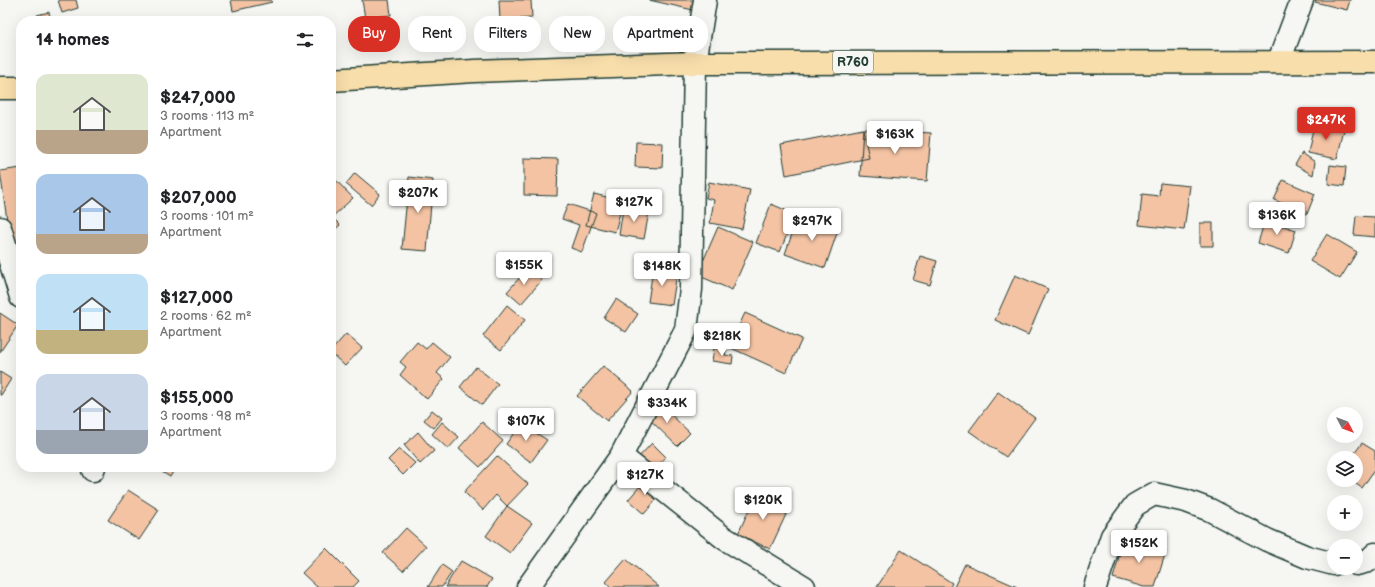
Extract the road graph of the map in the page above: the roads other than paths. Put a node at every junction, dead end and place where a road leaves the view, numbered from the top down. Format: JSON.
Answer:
{"nodes":[{"id":1,"x":705,"y":0,"type":"edge"},
{"id":2,"x":1298,"y":1,"type":"edge"},
{"id":3,"x":1279,"y":61,"type":"junction"},
{"id":4,"x":1375,"y":62,"type":"edge"},
{"id":5,"x":696,"y":63,"type":"junction"},
{"id":6,"x":336,"y":80,"type":"edge"},
{"id":7,"x":0,"y":88,"type":"edge"},
{"id":8,"x":16,"y":88,"type":"edge"},
{"id":9,"x":0,"y":232,"type":"edge"},
{"id":10,"x":16,"y":282,"type":"edge"},
{"id":11,"x":621,"y":456,"type":"junction"},
{"id":12,"x":1375,"y":554,"type":"edge"},
{"id":13,"x":1327,"y":562,"type":"edge"},
{"id":14,"x":1363,"y":563,"type":"edge"},
{"id":15,"x":528,"y":587,"type":"edge"},
{"id":16,"x":804,"y":587,"type":"edge"},
{"id":17,"x":1095,"y":587,"type":"edge"}],
"edges":[{"from":1,"to":5,"type":"street"},
{"from":2,"to":3,"type":"street"},
{"from":3,"to":4,"type":"main road","number":"R760"},
{"from":3,"to":5,"type":"main road","number":"R760"},
{"from":5,"to":6,"type":"main road","number":"R760"},
{"from":5,"to":11,"type":"street"},
{"from":7,"to":8,"type":"main road"},
{"from":9,"to":10,"type":"street"},
{"from":11,"to":15,"type":"street"},
{"from":11,"to":16,"type":"street"},
{"from":12,"to":14,"type":"street"},
{"from":13,"to":17,"type":"street"}]}
